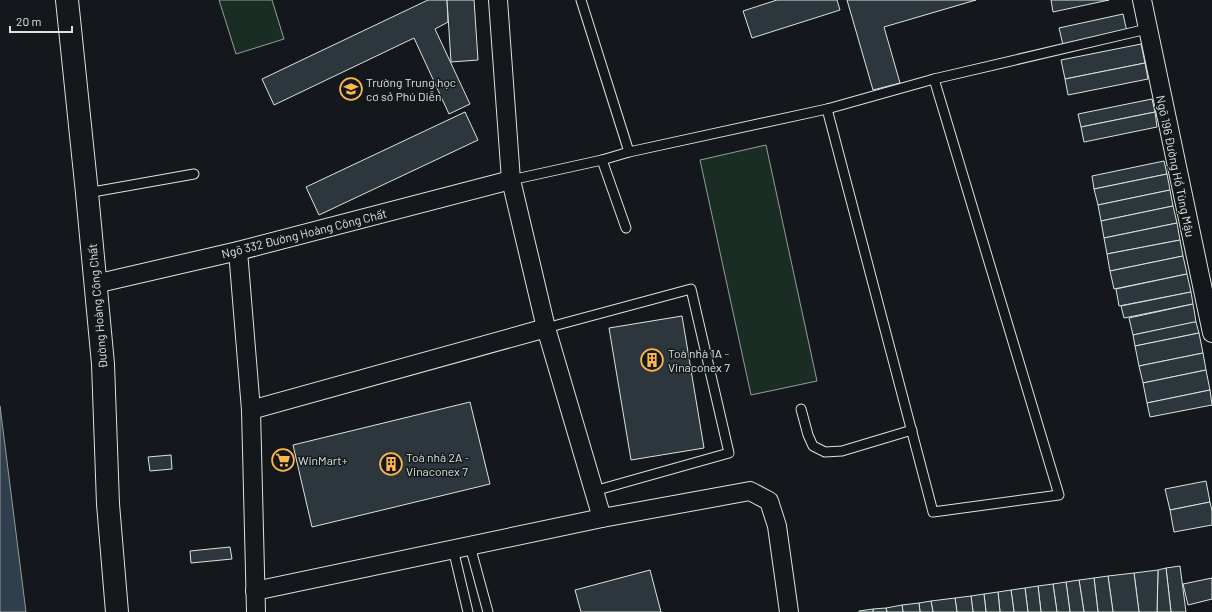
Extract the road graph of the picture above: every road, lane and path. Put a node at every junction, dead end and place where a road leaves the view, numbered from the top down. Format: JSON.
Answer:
{"nodes":[{"id":1,"x":67,"y":0,"type":"edge"},
{"id":2,"x":498,"y":0,"type":"edge"},
{"id":3,"x":581,"y":0,"type":"edge"},
{"id":4,"x":1142,"y":0,"type":"edge"},
{"id":5,"x":1147,"y":29,"type":"junction"},
{"id":6,"x":934,"y":79,"type":"junction"},
{"id":7,"x":828,"y":109,"type":"junction"},
{"id":8,"x":629,"y":152,"type":"junction"},
{"id":9,"x":602,"y":160,"type":"junction"},
{"id":10,"x":194,"y":174,"type":"dead end"},
{"id":11,"x":511,"y":180,"type":"junction"},
{"id":12,"x":87,"y":193,"type":"junction"},
{"id":13,"x":626,"y":228,"type":"dead end"},
{"id":14,"x":238,"y":250,"type":"junction"},
{"id":15,"x":96,"y":284,"type":"junction"},
{"id":16,"x":546,"y":328,"type":"junction"},
{"id":17,"x":1212,"y":333,"type":"edge"},
{"id":18,"x":801,"y":408,"type":"dead end"},
{"id":19,"x":251,"y":410,"type":"junction"},
{"id":20,"x":912,"y":430,"type":"junction"},
{"id":21,"x":594,"y":492,"type":"junction"},
{"id":22,"x":602,"y":518,"type":"junction"},
{"id":23,"x":462,"y":547,"type":"junction"},
{"id":24,"x":255,"y":591,"type":"junction"},
{"id":25,"x":117,"y":612,"type":"edge"},
{"id":26,"x":256,"y":612,"type":"edge"},
{"id":27,"x":468,"y":612,"type":"edge"},
{"id":28,"x":488,"y":612,"type":"edge"},
{"id":29,"x":789,"y":612,"type":"edge"}],
"edges":[{"from":1,"to":12,"type":"street","name":"Đường Hoàng Công Chất"},
{"from":2,"to":11,"type":"street"},
{"from":3,"to":8,"type":"lane"},
{"from":4,"to":5,"type":"street","name":"Ngõ 196 Đường Hồ Tùng Mậu"},
{"from":5,"to":6,"type":"lane","name":"Ngõ 332 Đường Hoàng Công Chất"},
{"from":5,"to":17,"type":"street","name":"Ngõ 196 Đường Hồ Tùng Mậu"},
{"from":6,"to":7,"type":"lane","name":"Ngõ 332 Đường Hoàng Công Chất"},
{"from":6,"to":20,"type":"lane"},
{"from":7,"to":8,"type":"lane","name":"Ngõ 332 Đường Hoàng Công Chất"},
{"from":7,"to":20,"type":"lane"},
{"from":8,"to":9,"type":"lane","name":"Ngõ 332 Đường Hoàng Công Chất"},
{"from":9,"to":11,"type":"lane","name":"Ngõ 332 Đường Hoàng Công Chất"},
{"from":9,"to":13,"type":"lane"},
{"from":10,"to":12,"type":"lane"},
{"from":11,"to":14,"type":"street","name":"Ngõ 332 Đường Hoàng Công Chất"},
{"from":11,"to":16,"type":"street"},
{"from":12,"to":15,"type":"street","name":"Đường Hoàng Công Chất"},
{"from":14,"to":15,"type":"street","name":"Ngõ 332 Đường Hoàng Công Chất"},
{"from":14,"to":19,"type":"street"},
{"from":15,"to":25,"type":"street","name":"Đường Hoàng Công Chất"},
{"from":16,"to":19,"type":"street"},
{"from":16,"to":21,"type":"street"},
{"from":16,"to":21,"type":"lane"},
{"from":18,"to":20,"type":"lane"},
{"from":19,"to":24,"type":"street"},
{"from":21,"to":22,"type":"street"},
{"from":22,"to":23,"type":"street"},
{"from":22,"to":29,"type":"street"},
{"from":23,"to":24,"type":"street"},
{"from":23,"to":27,"type":"lane"},
{"from":23,"to":28,"type":"lane"},
{"from":24,"to":26,"type":"street"}]}
